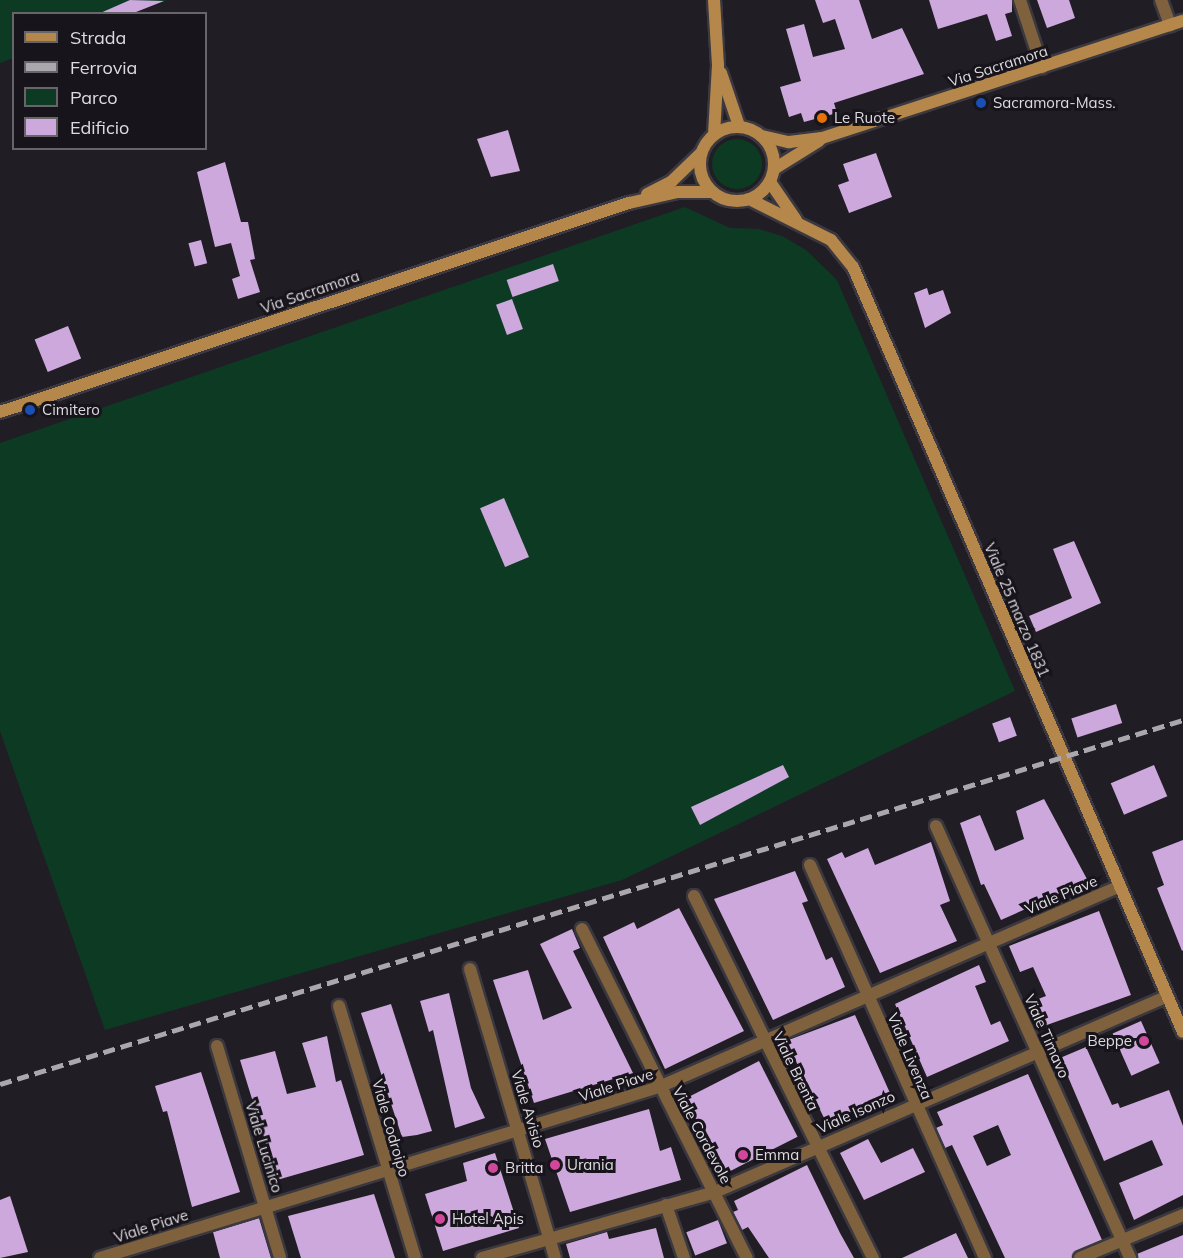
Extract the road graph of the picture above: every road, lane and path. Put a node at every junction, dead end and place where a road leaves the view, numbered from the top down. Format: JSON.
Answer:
{"nodes":[{"id":1,"x":714,"y":0,"type":"edge"},
{"id":2,"x":1020,"y":0,"type":"edge"},
{"id":3,"x":1161,"y":0,"type":"edge"},
{"id":4,"x":1183,"y":21,"type":"edge"},
{"id":5,"x":1170,"y":25,"type":"junction"},
{"id":6,"x":718,"y":65,"type":"junction"},
{"id":7,"x":1042,"y":67,"type":"junction"},
{"id":8,"x":739,"y":126,"type":"junction"},
{"id":9,"x":714,"y":134,"type":"junction"},
{"id":10,"x":762,"y":136,"type":"junction"},
{"id":11,"x":822,"y":138,"type":"junction"},
{"id":12,"x":701,"y":153,"type":"junction"},
{"id":13,"x":774,"y":169,"type":"junction"},
{"id":14,"x":770,"y":182,"type":"junction"},
{"id":15,"x":712,"y":192,"type":"junction"},
{"id":16,"x":749,"y":199,"type":"junction"},
{"id":17,"x":630,"y":203,"type":"junction"},
{"id":18,"x":797,"y":221,"type":"junction"},
{"id":19,"x":0,"y":412,"type":"edge"},
{"id":20,"x":936,"y":826,"type":"dead end"},
{"id":21,"x":810,"y":865,"type":"dead end"},
{"id":22,"x":1120,"y":886,"type":"junction"},
{"id":23,"x":694,"y":896,"type":"dead end"},
{"id":24,"x":582,"y":929,"type":"dead end"},
{"id":25,"x":989,"y":942,"type":"junction"},
{"id":26,"x":470,"y":969,"type":"dead end"},
{"id":27,"x":867,"y":994,"type":"junction"},
{"id":28,"x":1167,"y":996,"type":"junction"},
{"id":29,"x":339,"y":1006,"type":"dead end"},
{"id":30,"x":1183,"y":1032,"type":"edge"},
{"id":31,"x":764,"y":1040,"type":"junction"},
{"id":32,"x":217,"y":1046,"type":"dead end"},
{"id":33,"x":1038,"y":1052,"type":"junction"},
{"id":34,"x":659,"y":1087,"type":"junction"},
{"id":35,"x":913,"y":1102,"type":"junction"},
{"id":36,"x":520,"y":1131,"type":"junction"},
{"id":37,"x":816,"y":1147,"type":"junction"},
{"id":38,"x":387,"y":1167,"type":"junction"},
{"id":39,"x":715,"y":1192,"type":"junction"},
{"id":40,"x":265,"y":1205,"type":"junction"},
{"id":41,"x":666,"y":1205,"type":"junction"},
{"id":42,"x":1183,"y":1215,"type":"edge"},
{"id":43,"x":549,"y":1238,"type":"junction"},
{"id":44,"x":1122,"y":1240,"type":"junction"},
{"id":45,"x":100,"y":1258,"type":"edge"},
{"id":46,"x":279,"y":1258,"type":"edge"},
{"id":47,"x":414,"y":1258,"type":"edge"},
{"id":48,"x":482,"y":1258,"type":"edge"},
{"id":49,"x":555,"y":1258,"type":"edge"},
{"id":50,"x":684,"y":1258,"type":"edge"},
{"id":51,"x":747,"y":1258,"type":"edge"},
{"id":52,"x":873,"y":1258,"type":"edge"},
{"id":53,"x":986,"y":1258,"type":"edge"},
{"id":54,"x":1080,"y":1258,"type":"edge"},
{"id":55,"x":1130,"y":1258,"type":"edge"}],
"edges":[{"from":1,"to":6,"type":"street"},
{"from":2,"to":7,"type":"street"},
{"from":3,"to":5,"type":"street"},
{"from":4,"to":5,"type":"street","name":"Via Sacramora"},
{"from":5,"to":7,"type":"street","name":"Via Sacramora"},
{"from":6,"to":8,"type":"street"},
{"from":6,"to":9,"type":"street"},
{"from":7,"to":11,"type":"street","name":"Via Sacramora"},
{"from":8,"to":9,"type":"street"},
{"from":8,"to":10,"type":"street"},
{"from":9,"to":12,"type":"street"},
{"from":10,"to":11,"type":"street","name":"Via Sacramora"},
{"from":10,"to":13,"type":"street"},
{"from":11,"to":13,"type":"street","name":"Via Sacramora"},
{"from":12,"to":15,"type":"street"},
{"from":12,"to":17,"type":"street","name":"Via Sacramora"},
{"from":13,"to":14,"type":"street"},
{"from":14,"to":16,"type":"street"},
{"from":14,"to":18,"type":"street","name":"Viale 25 marzo 1831"},
{"from":15,"to":16,"type":"street"},
{"from":15,"to":17,"type":"street","name":"Via Sacramora"},
{"from":16,"to":18,"type":"street","name":"Viale 25 marzo 1831"},
{"from":17,"to":19,"type":"street","name":"Via Sacramora"},
{"from":18,"to":22,"type":"street","name":"Viale 25 marzo 1831"},
{"from":20,"to":25,"type":"street","name":"Viale Timavo"},
{"from":21,"to":27,"type":"street","name":"Viale Livenza"},
{"from":22,"to":25,"type":"street","name":"Viale Piave"},
{"from":22,"to":28,"type":"street","name":"Viale 25 marzo 1831"},
{"from":23,"to":31,"type":"street","name":"Viale Brenta"},
{"from":24,"to":34,"type":"street","name":"Viale Cordevole"},
{"from":25,"to":27,"type":"street","name":"Viale Piave"},
{"from":25,"to":33,"type":"street","name":"Viale Timavo"},
{"from":26,"to":36,"type":"street","name":"Viale Avisio"},
{"from":27,"to":31,"type":"street","name":"Viale Piave"},
{"from":27,"to":35,"type":"street","name":"Viale Livenza"},
{"from":28,"to":30,"type":"street","name":"Viale 25 marzo 1831"},
{"from":28,"to":33,"type":"street","name":"Viale Isonzo"},
{"from":29,"to":38,"type":"street","name":"Viale Codroipo"},
{"from":31,"to":34,"type":"street","name":"Viale Piave"},
{"from":31,"to":37,"type":"street","name":"Viale Brenta"},
{"from":32,"to":40,"type":"street","name":"Viale Lucinico"},
{"from":33,"to":35,"type":"street","name":"Viale Isonzo"},
{"from":33,"to":44,"type":"street","name":"Viale Timavo"},
{"from":34,"to":36,"type":"street","name":"Viale Piave"},
{"from":34,"to":39,"type":"street","name":"Viale Cordevole"},
{"from":35,"to":37,"type":"street","name":"Viale Isonzo"},
{"from":35,"to":53,"type":"street","name":"Viale Livenza"},
{"from":36,"to":38,"type":"street","name":"Viale Piave"},
{"from":36,"to":43,"type":"street","name":"Viale Avisio"},
{"from":37,"to":39,"type":"street","name":"Viale Isonzo"},
{"from":37,"to":52,"type":"street","name":"Viale Brenta"},
{"from":38,"to":40,"type":"street","name":"Viale Piave"},
{"from":38,"to":47,"type":"street","name":"Viale Codroipo"},
{"from":39,"to":41,"type":"street","name":"Viale Isonzo"},
{"from":39,"to":51,"type":"street","name":"Viale Cordevole"},
{"from":40,"to":45,"type":"street","name":"Viale Piave"},
{"from":40,"to":46,"type":"street","name":"Viale Lucinico"},
{"from":41,"to":43,"type":"street","name":"Viale Isonzo"},
{"from":41,"to":50,"type":"street"},
{"from":42,"to":44,"type":"street"},
{"from":43,"to":48,"type":"street","name":"Viale Isonzo"},
{"from":43,"to":49,"type":"street","name":"Viale Avisio"},
{"from":44,"to":54,"type":"street"},
{"from":44,"to":55,"type":"street","name":"Viale Timavo"}]}
